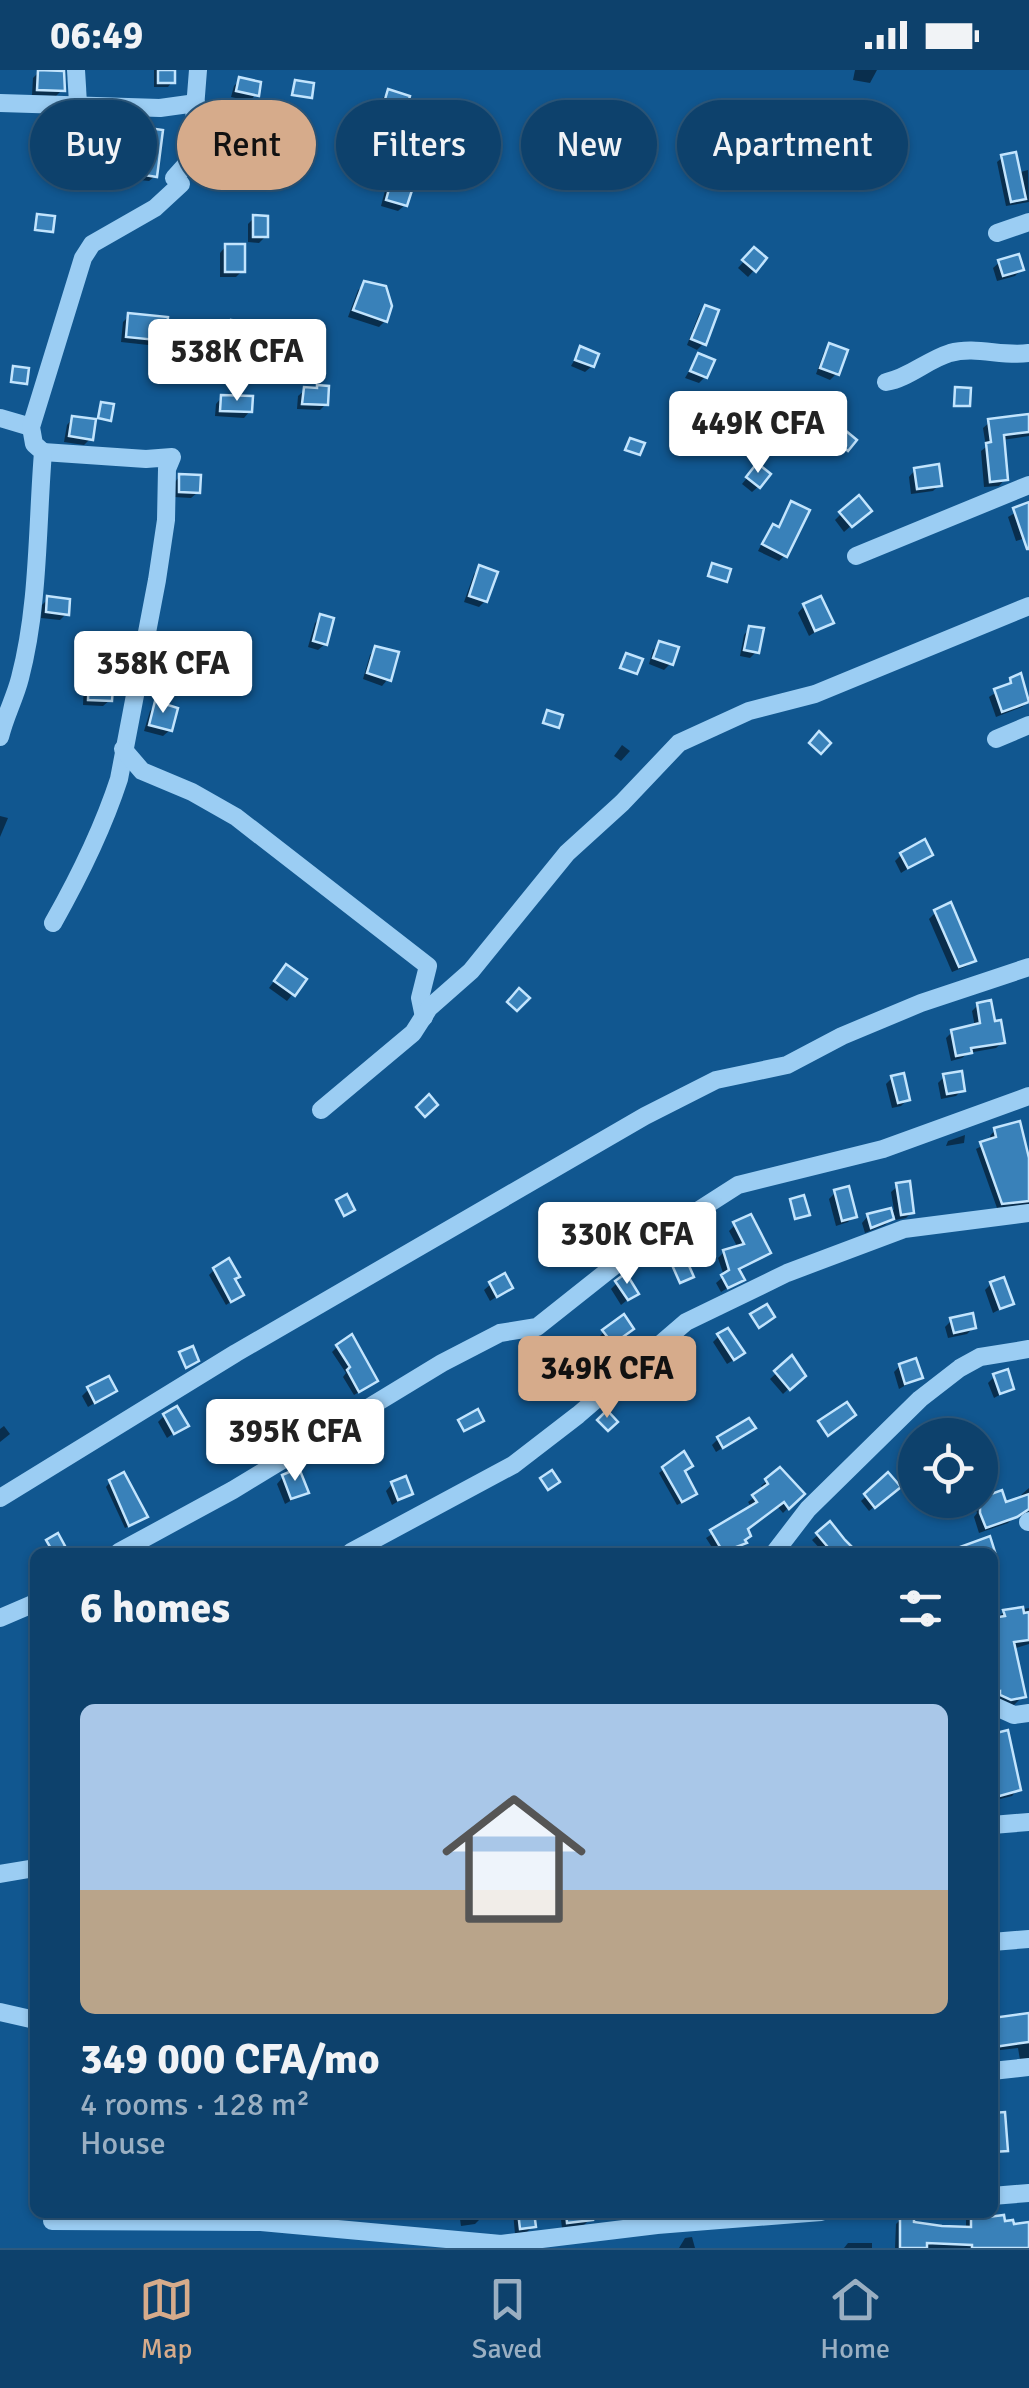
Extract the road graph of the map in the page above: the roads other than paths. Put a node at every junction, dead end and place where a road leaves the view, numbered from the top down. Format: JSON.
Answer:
{"nodes":[{"id":1,"x":76,"y":70,"type":"edge"},
{"id":2,"x":198,"y":70,"type":"edge"},
{"id":3,"x":78,"y":100,"type":"edge"},
{"id":4,"x":196,"y":100,"type":"edge"},
{"id":5,"x":0,"y":103,"type":"edge"},
{"id":6,"x":30,"y":103,"type":"edge"},
{"id":7,"x":177,"y":188,"type":"edge"},
{"id":8,"x":1029,"y":222,"type":"edge"},
{"id":9,"x":997,"y":233,"type":"dead end"},
{"id":10,"x":1029,"y":352,"type":"edge"},
{"id":11,"x":886,"y":382,"type":"dead end"},
{"id":12,"x":0,"y":418,"type":"edge"},
{"id":13,"x":31,"y":427,"type":"junction"},
{"id":14,"x":43,"y":452,"type":"junction"},
{"id":15,"x":1029,"y":485,"type":"edge"},
{"id":16,"x":856,"y":556,"type":"dead end"},
{"id":17,"x":1029,"y":606,"type":"edge"},
{"id":18,"x":1029,"y":725,"type":"edge"},
{"id":19,"x":0,"y":737,"type":"edge"},
{"id":20,"x":996,"y":738,"type":"dead end"},
{"id":21,"x":123,"y":749,"type":"junction"},
{"id":22,"x":53,"y":922,"type":"dead end"},
{"id":23,"x":1029,"y":967,"type":"edge"},
{"id":24,"x":424,"y":1016,"type":"junction"},
{"id":25,"x":1029,"y":1096,"type":"edge"},
{"id":26,"x":321,"y":1110,"type":"dead end"},
{"id":27,"x":1029,"y":1213,"type":"edge"},
{"id":28,"x":1029,"y":1349,"type":"edge"},
{"id":29,"x":0,"y":1498,"type":"edge"},
{"id":30,"x":126,"y":1548,"type":"edge"},
{"id":31,"x":357,"y":1548,"type":"edge"},
{"id":32,"x":779,"y":1548,"type":"edge"},
{"id":33,"x":30,"y":1605,"type":"edge"},
{"id":34,"x":0,"y":1618,"type":"edge"},
{"id":35,"x":998,"y":1708,"type":"edge"},
{"id":36,"x":1029,"y":1713,"type":"edge"},
{"id":37,"x":1029,"y":1822,"type":"edge"},
{"id":38,"x":998,"y":1825,"type":"edge"},
{"id":39,"x":30,"y":1869,"type":"edge"},
{"id":40,"x":0,"y":1874,"type":"edge"},
{"id":41,"x":1029,"y":1939,"type":"edge"},
{"id":42,"x":998,"y":1942,"type":"edge"},
{"id":43,"x":0,"y":2012,"type":"edge"},
{"id":44,"x":30,"y":2019,"type":"edge"},
{"id":45,"x":1029,"y":2067,"type":"edge"},
{"id":46,"x":998,"y":2070,"type":"edge"},
{"id":47,"x":1029,"y":2193,"type":"edge"},
{"id":48,"x":998,"y":2196,"type":"edge"},
{"id":49,"x":745,"y":2218,"type":"edge"},
{"id":50,"x":52,"y":2222,"type":"dead end"}],
"edges":[{"from":1,"to":3,"type":"street"},
{"from":2,"to":4,"type":"street"},
{"from":5,"to":6,"type":"street"},
{"from":7,"to":13,"type":"street"},
{"from":8,"to":9,"type":"street"},
{"from":10,"to":11,"type":"street"},
{"from":12,"to":13,"type":"street"},
{"from":13,"to":14,"type":"street"},
{"from":14,"to":19,"type":"street"},
{"from":14,"to":21,"type":"street"},
{"from":15,"to":16,"type":"street"},
{"from":17,"to":24,"type":"street"},
{"from":18,"to":20,"type":"street"},
{"from":21,"to":22,"type":"street"},
{"from":21,"to":24,"type":"street"},
{"from":23,"to":29,"type":"street"},
{"from":24,"to":26,"type":"street"},
{"from":25,"to":30,"type":"street"},
{"from":27,"to":31,"type":"street"},
{"from":28,"to":32,"type":"street"},
{"from":33,"to":34,"type":"street"},
{"from":35,"to":36,"type":"street"},
{"from":37,"to":38,"type":"street"},
{"from":39,"to":40,"type":"street"},
{"from":41,"to":42,"type":"street"},
{"from":43,"to":44,"type":"street"},
{"from":45,"to":46,"type":"street"},
{"from":47,"to":48,"type":"street"},
{"from":49,"to":50,"type":"street"}]}
